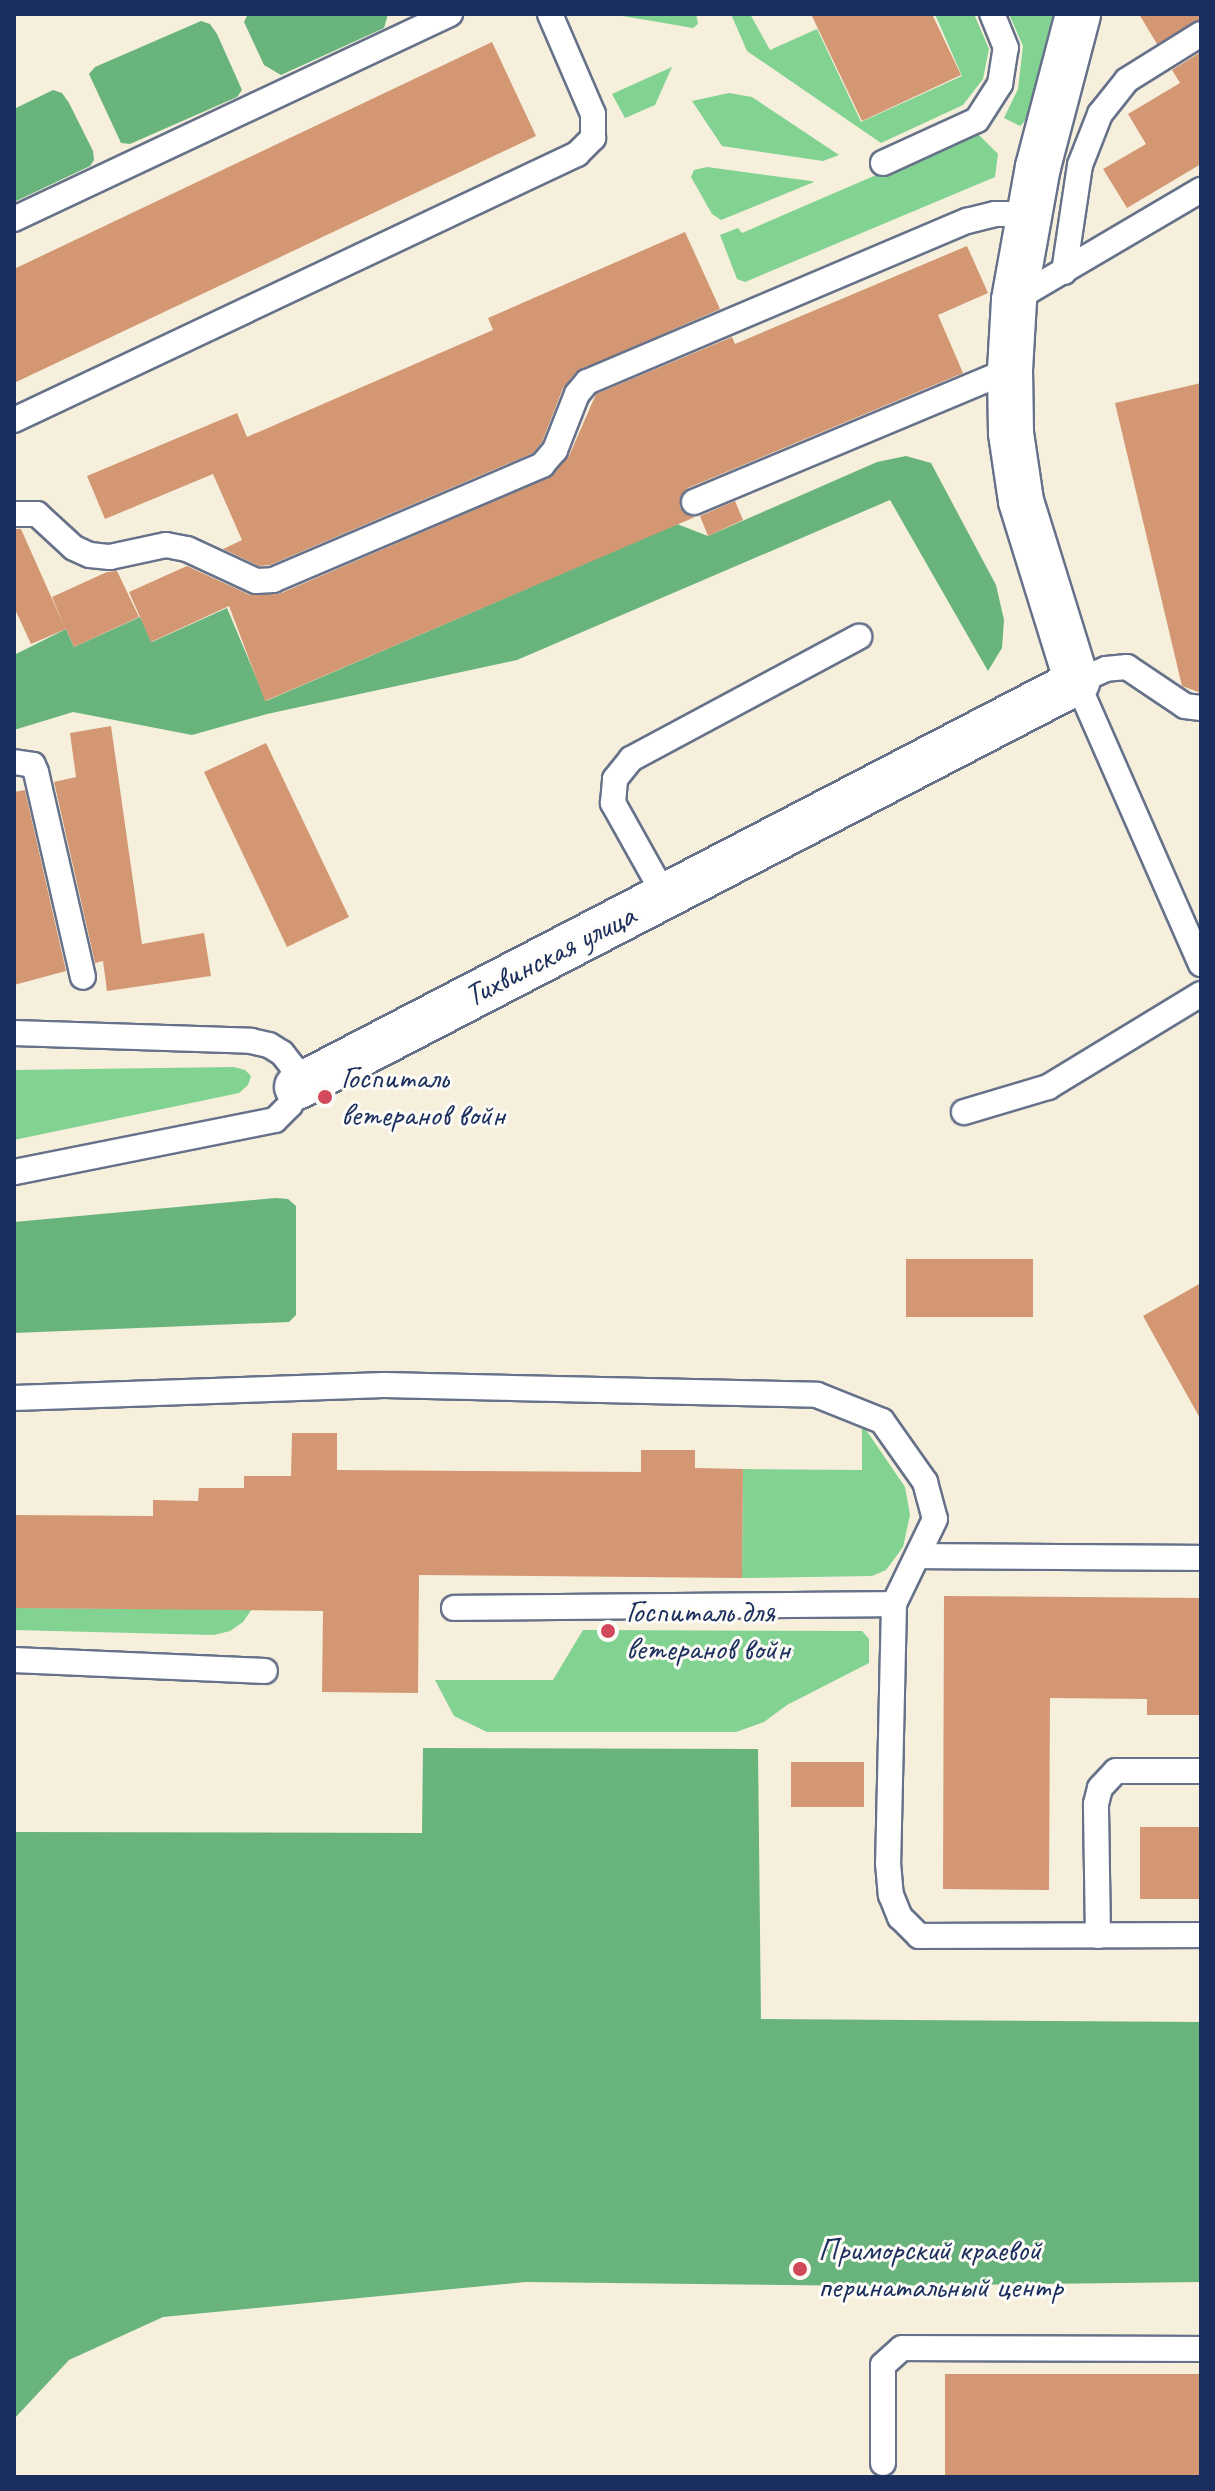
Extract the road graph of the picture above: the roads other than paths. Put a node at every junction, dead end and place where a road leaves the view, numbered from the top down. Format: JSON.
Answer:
{"nodes":[{"id":1,"x":450,"y":14,"type":"edge"},
{"id":2,"x":550,"y":14,"type":"edge"},
{"id":3,"x":992,"y":14,"type":"edge"},
{"id":4,"x":1078,"y":14,"type":"edge"},
{"id":5,"x":1201,"y":34,"type":"edge"},
{"id":6,"x":883,"y":163,"type":"dead end"},
{"id":7,"x":1201,"y":190,"type":"edge"},
{"id":8,"x":1029,"y":214,"type":"junction"},
{"id":9,"x":14,"y":219,"type":"edge"},
{"id":10,"x":1064,"y":272,"type":"junction"},
{"id":11,"x":1014,"y":300,"type":"junction"},
{"id":12,"x":1010,"y":370,"type":"junction"},
{"id":13,"x":14,"y":420,"type":"edge"},
{"id":14,"x":694,"y":502,"type":"dead end"},
{"id":15,"x":14,"y":514,"type":"edge"},
{"id":16,"x":859,"y":637,"type":"dead end"},
{"id":17,"x":1077,"y":682,"type":"junction"},
{"id":18,"x":1201,"y":708,"type":"edge"},
{"id":19,"x":14,"y":762,"type":"edge"},
{"id":20,"x":665,"y":896,"type":"junction"},
{"id":21,"x":1201,"y":964,"type":"edge"},
{"id":22,"x":83,"y":977,"type":"dead end"},
{"id":23,"x":1201,"y":994,"type":"edge"},
{"id":24,"x":14,"y":1033,"type":"edge"},
{"id":25,"x":297,"y":1087,"type":"junction"},
{"id":26,"x":964,"y":1112,"type":"dead end"},
{"id":27,"x":14,"y":1172,"type":"edge"},
{"id":28,"x":14,"y":1398,"type":"edge"},
{"id":29,"x":918,"y":1556,"type":"junction"},
{"id":30,"x":1201,"y":1558,"type":"edge"},
{"id":31,"x":894,"y":1604,"type":"junction"},
{"id":32,"x":454,"y":1608,"type":"dead end"},
{"id":33,"x":14,"y":1660,"type":"edge"},
{"id":34,"x":265,"y":1671,"type":"dead end"},
{"id":35,"x":1201,"y":1771,"type":"edge"},
{"id":36,"x":1201,"y":1935,"type":"edge"},
{"id":37,"x":1098,"y":1936,"type":"junction"},
{"id":38,"x":1201,"y":2349,"type":"edge"},
{"id":39,"x":883,"y":2463,"type":"dead end"}],
"edges":[{"from":1,"to":9,"type":"lane"},
{"from":2,"to":13,"type":"lane"},
{"from":3,"to":6,"type":"lane"},
{"from":4,"to":8,"type":"street"},
{"from":5,"to":10,"type":"lane"},
{"from":7,"to":10,"type":"lane"},
{"from":8,"to":11,"type":"street"},
{"from":8,"to":15,"type":"lane"},
{"from":10,"to":11,"type":"lane"},
{"from":11,"to":12,"type":"street"},
{"from":12,"to":14,"type":"lane"},
{"from":12,"to":17,"type":"street"},
{"from":16,"to":20,"type":"lane"},
{"from":17,"to":18,"type":"lane"},
{"from":17,"to":20,"type":"street","name":"Тихвинская улица"},
{"from":17,"to":21,"type":"lane"},
{"from":19,"to":22,"type":"lane"},
{"from":20,"to":25,"type":"street","name":"Тихвинская улица"},
{"from":23,"to":26,"type":"lane"},
{"from":24,"to":25,"type":"lane"},
{"from":25,"to":27,"type":"lane"},
{"from":28,"to":29,"type":"lane"},
{"from":29,"to":30,"type":"lane"},
{"from":29,"to":31,"type":"lane"},
{"from":31,"to":32,"type":"lane"},
{"from":31,"to":37,"type":"lane"},
{"from":33,"to":34,"type":"lane"},
{"from":35,"to":37,"type":"lane"},
{"from":36,"to":37,"type":"lane"},
{"from":38,"to":39,"type":"lane"}]}
